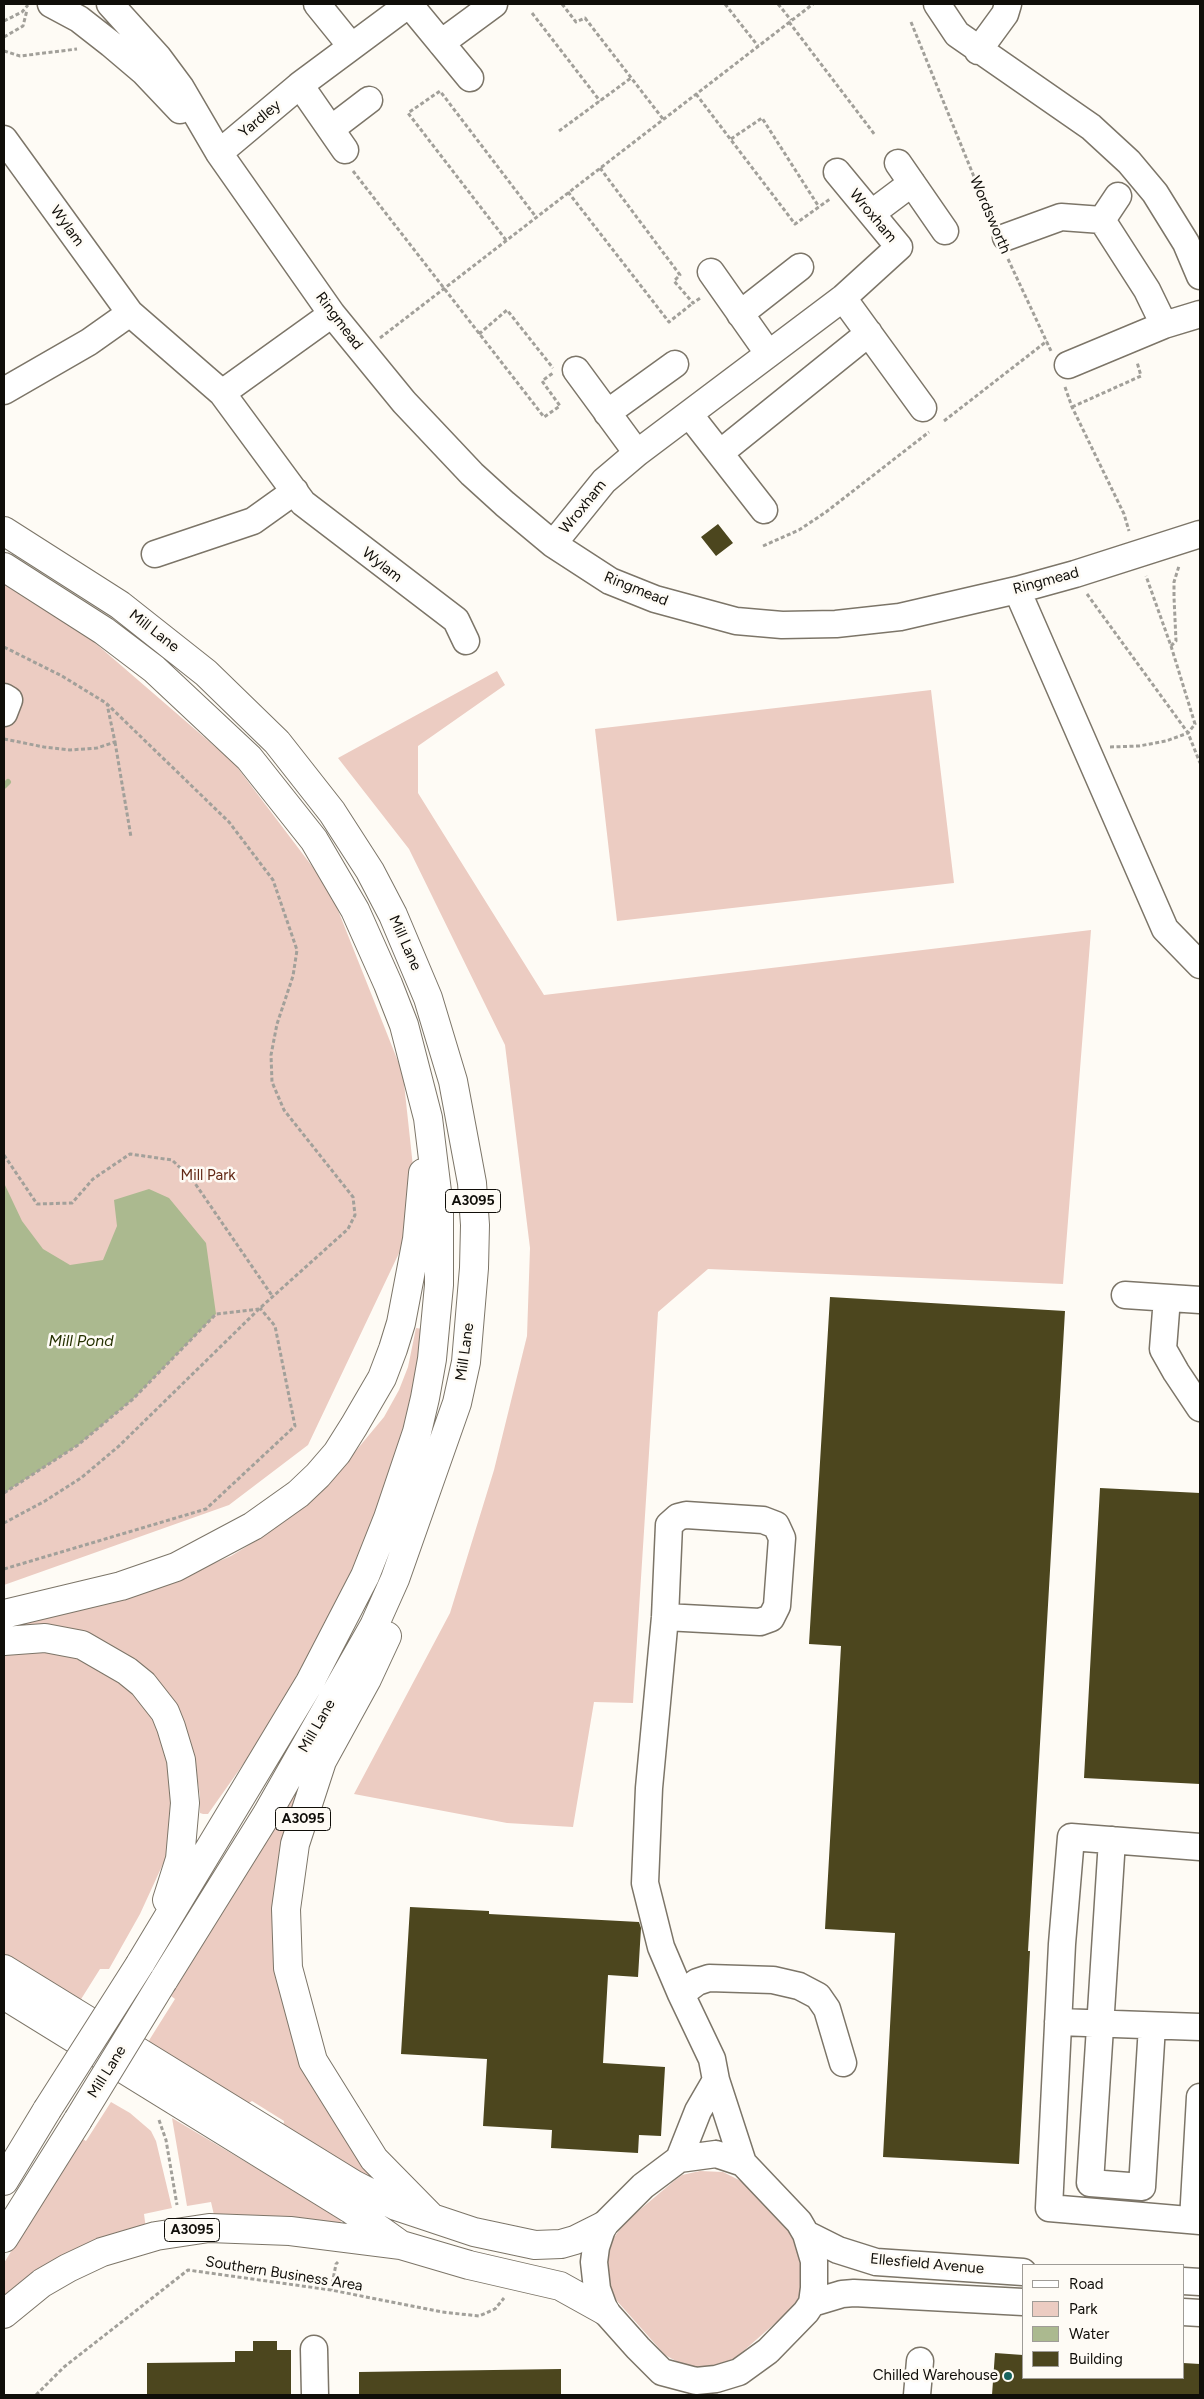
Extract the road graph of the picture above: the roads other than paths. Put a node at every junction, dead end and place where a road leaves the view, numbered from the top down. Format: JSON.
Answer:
{"nodes":[{"id":1,"x":40,"y":4,"type":"edge"},
{"id":2,"x":110,"y":4,"type":"edge"},
{"id":3,"x":409,"y":4,"type":"edge"},
{"id":4,"x":494,"y":4,"type":"edge"},
{"id":5,"x":937,"y":4,"type":"edge"},
{"id":6,"x":1008,"y":4,"type":"edge"},
{"id":7,"x":325,"y":7,"type":"edge"},
{"id":8,"x":441,"y":43,"type":"junction"},
{"id":9,"x":351,"y":46,"type":"junction"},
{"id":10,"x":978,"y":51,"type":"junction"},
{"id":11,"x":470,"y":78,"type":"dead end"},
{"id":12,"x":300,"y":85,"type":"junction"},
{"id":13,"x":369,"y":100,"type":"dead end"},
{"id":14,"x":4,"y":139,"type":"edge"},
{"id":15,"x":219,"y":153,"type":"junction"},
{"id":16,"x":843,"y":179,"type":"road end"},
{"id":17,"x":1118,"y":196,"type":"dead end"},
{"id":18,"x":872,"y":213,"type":"junction"},
{"id":19,"x":1102,"y":220,"type":"junction"},
{"id":20,"x":945,"y":231,"type":"dead end"},
{"id":21,"x":1003,"y":241,"type":"road end"},
{"id":22,"x":800,"y":267,"type":"dead end"},
{"id":23,"x":1200,"y":276,"type":"edge"},
{"id":24,"x":715,"y":278,"type":"road end"},
{"id":25,"x":843,"y":298,"type":"junction"},
{"id":26,"x":130,"y":312,"type":"junction"},
{"id":27,"x":332,"y":314,"type":"junction"},
{"id":28,"x":740,"y":314,"type":"junction"},
{"id":29,"x":1200,"y":314,"type":"edge"},
{"id":30,"x":1164,"y":325,"type":"junction"},
{"id":31,"x":869,"y":333,"type":"junction"},
{"id":32,"x":768,"y":353,"type":"junction"},
{"id":33,"x":675,"y":364,"type":"dead end"},
{"id":34,"x":1061,"y":367,"type":"road end"},
{"id":35,"x":576,"y":370,"type":"dead end"},
{"id":36,"x":4,"y":391,"type":"edge"},
{"id":37,"x":222,"y":393,"type":"junction"},
{"id":38,"x":923,"y":408,"type":"dead end"},
{"id":39,"x":608,"y":413,"type":"junction"},
{"id":40,"x":689,"y":414,"type":"junction"},
{"id":41,"x":637,"y":453,"type":"junction"},
{"id":42,"x":720,"y":453,"type":"junction"},
{"id":43,"x":295,"y":491,"type":"junction"},
{"id":44,"x":764,"y":510,"type":"dead end"},
{"id":45,"x":4,"y":531,"type":"edge"},
{"id":46,"x":1200,"y":534,"type":"edge"},
{"id":47,"x":553,"y":544,"type":"junction"},
{"id":48,"x":155,"y":554,"type":"dead end"},
{"id":49,"x":4,"y":567,"type":"edge"},
{"id":50,"x":1017,"y":590,"type":"junction"},
{"id":51,"x":466,"y":641,"type":"dead end"},
{"id":52,"x":4,"y":697,"type":"edge"},
{"id":53,"x":4,"y":713,"type":"edge"},
{"id":54,"x":1200,"y":965,"type":"edge"},
{"id":55,"x":428,"y":1118,"type":"junction"},
{"id":56,"x":1125,"y":1295,"type":"dead end"},
{"id":57,"x":1167,"y":1298,"type":"junction"},
{"id":58,"x":1200,"y":1300,"type":"edge"},
{"id":59,"x":457,"y":1403,"type":"junction"},
{"id":60,"x":1200,"y":1408,"type":"edge"},
{"id":61,"x":4,"y":1614,"type":"edge"},
{"id":62,"x":665,"y":1616,"type":"junction"},
{"id":63,"x":4,"y":1641,"type":"edge"},
{"id":64,"x":1112,"y":1840,"type":"junction"},
{"id":65,"x":1200,"y":1847,"type":"edge"},
{"id":66,"x":144,"y":1956,"type":"junction"},
{"id":67,"x":5,"y":1977,"type":"edge"},
{"id":68,"x":681,"y":1994,"type":"junction"},
{"id":69,"x":1058,"y":2022,"type":"junction"},
{"id":70,"x":1100,"y":2024,"type":"junction"},
{"id":71,"x":1152,"y":2026,"type":"junction"},
{"id":72,"x":1200,"y":2027,"type":"edge"},
{"id":73,"x":843,"y":2063,"type":"dead end"},
{"id":74,"x":716,"y":2080,"type":"junction"},
{"id":75,"x":1200,"y":2097,"type":"edge"},
{"id":76,"x":679,"y":2159,"type":"junction"},
{"id":77,"x":743,"y":2163,"type":"junction"},
{"id":78,"x":4,"y":2181,"type":"edge"},
{"id":79,"x":432,"y":2218,"type":"junction"},
{"id":80,"x":1197,"y":2221,"type":"edge"},
{"id":81,"x":603,"y":2226,"type":"junction"},
{"id":82,"x":806,"y":2234,"type":"junction"},
{"id":83,"x":4,"y":2238,"type":"edge"},
{"id":84,"x":401,"y":2245,"type":"junction"},
{"id":85,"x":1022,"y":2272,"type":"edge"},
{"id":86,"x":1184,"y":2281,"type":"edge"},
{"id":87,"x":1200,"y":2282,"type":"edge"},
{"id":88,"x":1022,"y":2302,"type":"edge"},
{"id":89,"x":812,"y":2304,"type":"junction"},
{"id":90,"x":605,"y":2311,"type":"junction"},
{"id":91,"x":1184,"y":2312,"type":"edge"},
{"id":92,"x":1200,"y":2313,"type":"edge"},
{"id":93,"x":4,"y":2314,"type":"edge"},
{"id":94,"x":314,"y":2349,"type":"dead end"},
{"id":95,"x":920,"y":2360,"type":"dead end"},
{"id":96,"x":662,"y":2372,"type":"junction"},
{"id":97,"x":738,"y":2372,"type":"junction"},
{"id":98,"x":316,"y":2395,"type":"edge"},
{"id":99,"x":674,"y":2395,"type":"edge"},
{"id":100,"x":728,"y":2395,"type":"edge"},
{"id":101,"x":917,"y":2395,"type":"edge"}],
"edges":[{"from":1,"to":15,"type":"street","name":"Ringmead"},
{"from":2,"to":15,"type":"street","name":"Ringmead"},
{"from":3,"to":8,"type":"street","name":"Yardley"},
{"from":3,"to":9,"type":"street","name":"Yardley"},
{"from":4,"to":8,"type":"street"},
{"from":5,"to":10,"type":"street"},
{"from":6,"to":10,"type":"street"},
{"from":7,"to":9,"type":"street"},
{"from":8,"to":11,"type":"street","name":"Yardley"},
{"from":9,"to":12,"type":"street","name":"Yardley"},
{"from":10,"to":23,"type":"street"},
{"from":12,"to":13,"type":"street"},
{"from":12,"to":15,"type":"street","name":"Yardley"},
{"from":14,"to":26,"type":"street","name":"Wylam"},
{"from":15,"to":27,"type":"street","name":"Ringmead"},
{"from":16,"to":18,"type":"street","name":"Wroxham"},
{"from":17,"to":19,"type":"street"},
{"from":18,"to":20,"type":"street"},
{"from":18,"to":25,"type":"street","name":"Wroxham"},
{"from":19,"to":21,"type":"street","name":"Wordsworth"},
{"from":19,"to":30,"type":"street"},
{"from":22,"to":28,"type":"street"},
{"from":24,"to":28,"type":"street"},
{"from":25,"to":31,"type":"street"},
{"from":25,"to":32,"type":"street","name":"Wroxham"},
{"from":26,"to":36,"type":"street"},
{"from":26,"to":37,"type":"street","name":"Wylam"},
{"from":27,"to":37,"type":"street"},
{"from":27,"to":47,"type":"street","name":"Ringmead"},
{"from":28,"to":32,"type":"street"},
{"from":29,"to":30,"type":"street"},
{"from":30,"to":34,"type":"street"},
{"from":31,"to":38,"type":"street"},
{"from":31,"to":42,"type":"street"},
{"from":32,"to":40,"type":"street","name":"Wroxham"},
{"from":33,"to":39,"type":"street"},
{"from":35,"to":39,"type":"street"},
{"from":37,"to":43,"type":"street","name":"Wylam"},
{"from":39,"to":41,"type":"street"},
{"from":40,"to":41,"type":"street","name":"Wroxham"},
{"from":40,"to":42,"type":"street"},
{"from":41,"to":47,"type":"street","name":"Wroxham"},
{"from":42,"to":44,"type":"street"},
{"from":43,"to":48,"type":"street"},
{"from":43,"to":51,"type":"street","name":"Wylam"},
{"from":45,"to":59,"type":"main road","name":"Mill Lane","number":"A3095"},
{"from":46,"to":50,"type":"street","name":"Ringmead"},
{"from":47,"to":50,"type":"street","name":"Ringmead"},
{"from":49,"to":55,"type":"main road","name":"Mill Lane","number":"A3095"},
{"from":50,"to":54,"type":"street"},
{"from":52,"to":53,"type":"street"},
{"from":55,"to":61,"type":"main road","number":"A3095"},
{"from":55,"to":66,"type":"main road","name":"Mill Lane","number":"A3095"},
{"from":56,"to":57,"type":"street"},
{"from":57,"to":58,"type":"street"},
{"from":57,"to":60,"type":"street"},
{"from":59,"to":79,"type":"main road","number":"A3095"},
{"from":59,"to":83,"type":"main road","name":"Mill Lane","number":"A3095","bridge":true},
{"from":62,"to":62,"type":"street"},
{"from":62,"to":68,"type":"street"},
{"from":63,"to":66,"type":"main road","number":"A3095"},
{"from":64,"to":65,"type":"street"},
{"from":64,"to":69,"type":"street"},
{"from":64,"to":70,"type":"street"},
{"from":66,"to":78,"type":"main road","name":"Mill Lane","number":"A3095","bridge":true},
{"from":67,"to":79,"type":"main road","number":"A3095"},
{"from":67,"to":84,"type":"main road","number":"A3095"},
{"from":68,"to":73,"type":"street"},
{"from":68,"to":74,"type":"street"},
{"from":69,"to":70,"type":"street"},
{"from":69,"to":80,"type":"street"},
{"from":70,"to":71,"type":"street"},
{"from":70,"to":71,"type":"street"},
{"from":71,"to":72,"type":"street"},
{"from":74,"to":76,"type":"street"},
{"from":74,"to":77,"type":"street"},
{"from":75,"to":80,"type":"street"},
{"from":76,"to":77,"type":"street"},
{"from":76,"to":81,"type":"street"},
{"from":77,"to":82,"type":"street"},
{"from":79,"to":81,"type":"main road","number":"A3095"},
{"from":81,"to":90,"type":"street"},
{"from":82,"to":85,"type":"street","name":"Ellesfield Avenue"},
{"from":82,"to":89,"type":"street"},
{"from":84,"to":90,"type":"main road","number":"A3095"},
{"from":84,"to":93,"type":"main road","number":"A3095"},
{"from":86,"to":87,"type":"street"},
{"from":88,"to":89,"type":"street","name":"Ellesfield Avenue"},
{"from":89,"to":97,"type":"street"},
{"from":90,"to":96,"type":"street"},
{"from":91,"to":92,"type":"street"},
{"from":94,"to":98,"type":"street"},
{"from":95,"to":101,"type":"street"},
{"from":96,"to":97,"type":"street"},
{"from":96,"to":99,"type":"street"},
{"from":97,"to":100,"type":"street"}]}
